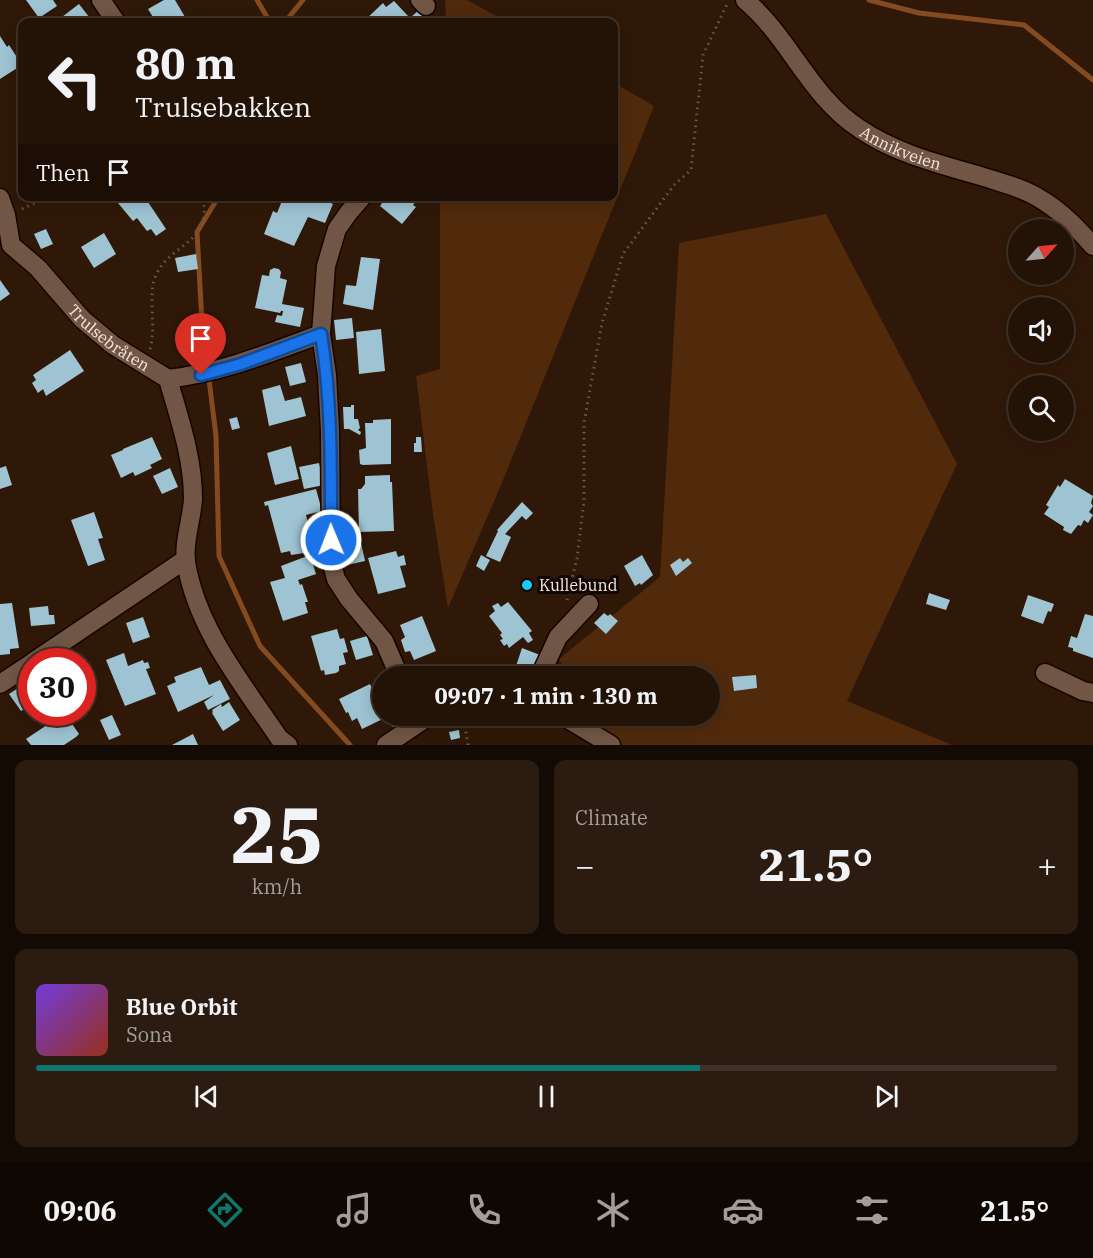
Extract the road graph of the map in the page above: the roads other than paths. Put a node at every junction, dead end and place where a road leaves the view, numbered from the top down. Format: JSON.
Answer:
{"nodes":[{"id":1,"x":101,"y":0,"type":"edge"},
{"id":2,"x":745,"y":0,"type":"edge"},
{"id":3,"x":113,"y":18,"type":"edge"},
{"id":4,"x":359,"y":201,"type":"edge"},
{"id":5,"x":3,"y":206,"type":"edge"},
{"id":6,"x":1093,"y":246,"type":"edge"},
{"id":7,"x":6,"y":248,"type":"edge"},
{"id":8,"x":321,"y":334,"type":"junction"},
{"id":9,"x":168,"y":379,"type":"junction"},
{"id":10,"x":186,"y":559,"type":"junction"},
{"id":11,"x":589,"y":604,"type":"dead end"},
{"id":12,"x":53,"y":648,"type":"edge"},
{"id":13,"x":395,"y":666,"type":"edge"},
{"id":14,"x":545,"y":666,"type":"edge"},
{"id":15,"x":18,"y":672,"type":"edge"},
{"id":16,"x":1045,"y":673,"type":"dead end"},
{"id":17,"x":0,"y":684,"type":"edge"},
{"id":18,"x":1093,"y":693,"type":"edge"},
{"id":19,"x":414,"y":726,"type":"edge"},
{"id":20,"x":580,"y":726,"type":"edge"},
{"id":21,"x":283,"y":743,"type":"edge"},
{"id":22,"x":386,"y":745,"type":"edge"},
{"id":23,"x":611,"y":745,"type":"edge"}],
"edges":[{"from":1,"to":3,"type":"street"},
{"from":2,"to":6,"type":"street","name":"Annikveien"},
{"from":4,"to":8,"type":"street"},
{"from":5,"to":7,"type":"street","name":"Trulsebråten"},
{"from":7,"to":9,"type":"street","name":"Trulsebråten"},
{"from":8,"to":9,"type":"street"},
{"from":8,"to":13,"type":"street"},
{"from":9,"to":10,"type":"street","name":"Trulsebråten"},
{"from":10,"to":12,"type":"street"},
{"from":10,"to":21,"type":"street","name":"Trulsebråten"},
{"from":11,"to":14,"type":"street"},
{"from":15,"to":17,"type":"street"},
{"from":16,"to":18,"type":"street"},
{"from":19,"to":22,"type":"street"},
{"from":20,"to":23,"type":"street"}]}
